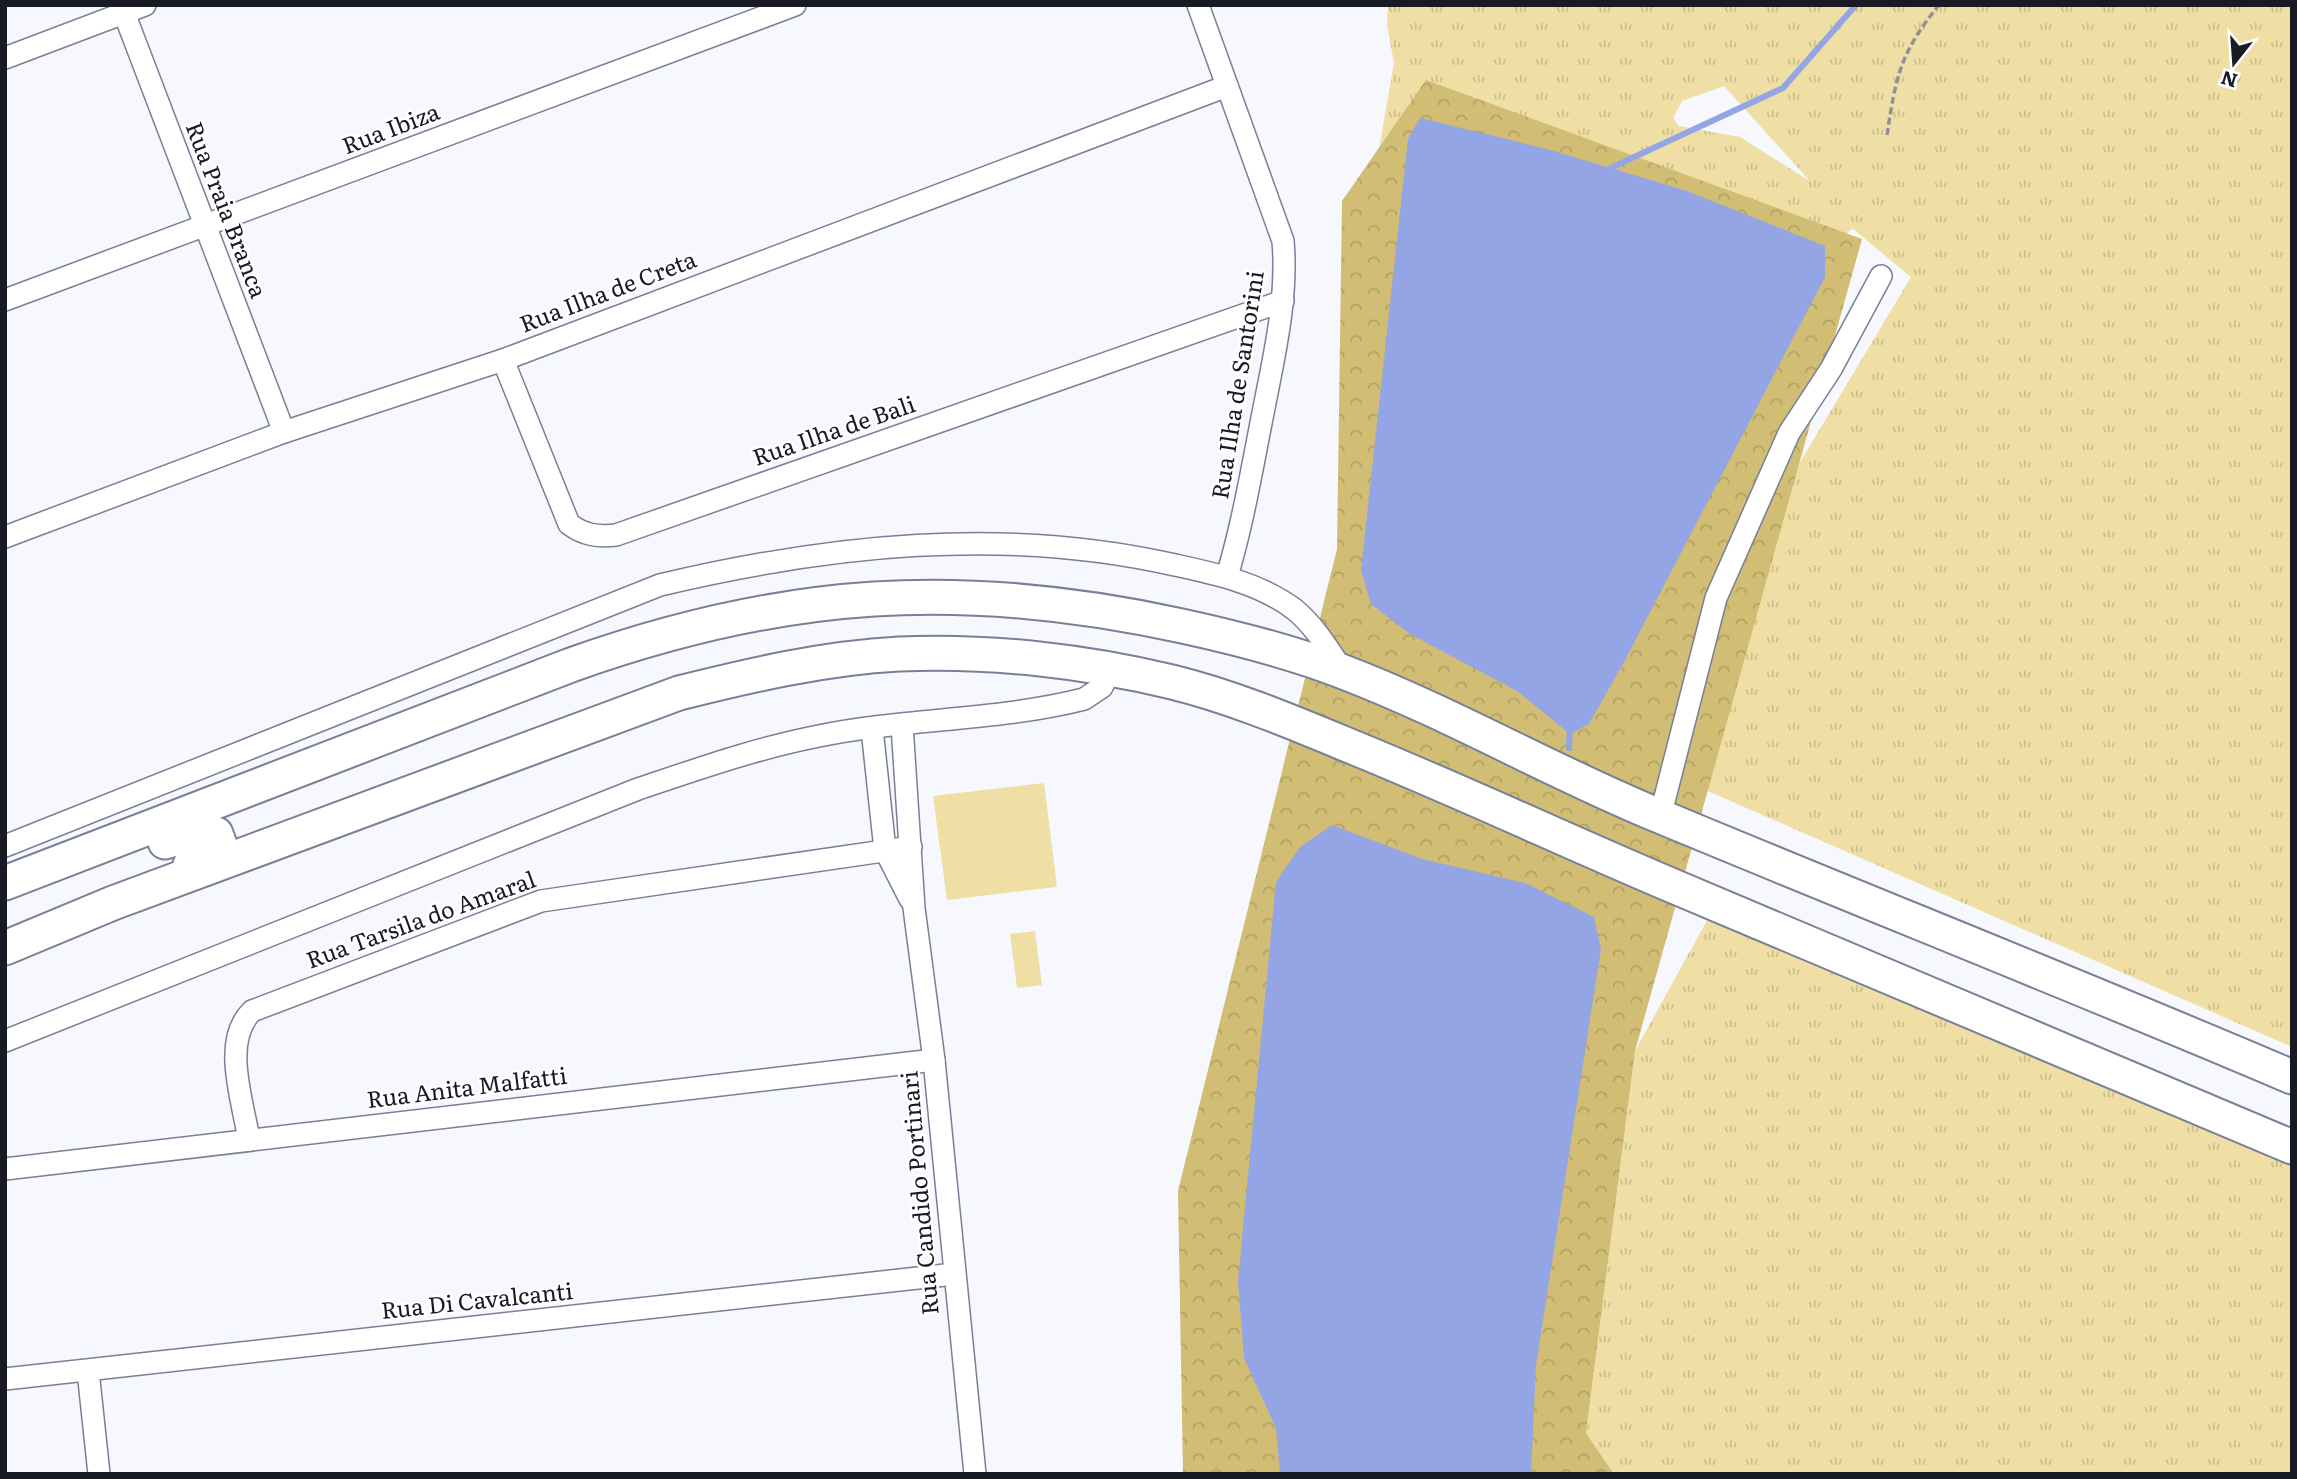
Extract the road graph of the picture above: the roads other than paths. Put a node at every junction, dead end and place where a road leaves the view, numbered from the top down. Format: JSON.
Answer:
{"nodes":[{"id":1,"x":145,"y":5,"type":"edge"},
{"id":2,"x":795,"y":5,"type":"edge"},
{"id":3,"x":1198,"y":5,"type":"edge"},
{"id":4,"x":122,"y":9,"type":"edge"},
{"id":5,"x":5,"y":58,"type":"edge"},
{"id":6,"x":1227,"y":86,"type":"junction"},
{"id":7,"x":204,"y":227,"type":"junction"},
{"id":8,"x":1881,"y":276,"type":"dead end"},
{"id":9,"x":5,"y":300,"type":"edge"},
{"id":10,"x":1283,"y":301,"type":"junction"},
{"id":11,"x":503,"y":360,"type":"junction"},
{"id":12,"x":284,"y":432,"type":"junction"},
{"id":13,"x":5,"y":537,"type":"edge"},
{"id":14,"x":1227,"y":576,"type":"junction"},
{"id":15,"x":1110,"y":670,"type":"junction"},
{"id":16,"x":1344,"y":672,"type":"junction"},
{"id":17,"x":902,"y":725,"type":"junction"},
{"id":18,"x":872,"y":729,"type":"junction"},
{"id":19,"x":1660,"y":817,"type":"junction"},
{"id":20,"x":5,"y":846,"type":"edge"},
{"id":21,"x":911,"y":847,"type":"junction"},
{"id":22,"x":886,"y":850,"type":"junction"},
{"id":23,"x":5,"y":883,"type":"edge"},
{"id":24,"x":5,"y":898,"type":"edge"},
{"id":25,"x":113,"y":903,"type":"junction"},
{"id":26,"x":915,"y":908,"type":"junction"},
{"id":27,"x":5,"y":948,"type":"edge"},
{"id":28,"x":5,"y":1041,"type":"edge"},
{"id":29,"x":934,"y":1060,"type":"junction"},
{"id":30,"x":2292,"y":1077,"type":"edge"},
{"id":31,"x":249,"y":1140,"type":"junction"},
{"id":32,"x":2292,"y":1147,"type":"edge"},
{"id":33,"x":5,"y":1168,"type":"edge"},
{"id":34,"x":954,"y":1274,"type":"junction"},
{"id":35,"x":88,"y":1371,"type":"junction"},
{"id":36,"x":5,"y":1379,"type":"edge"},
{"id":37,"x":99,"y":1474,"type":"edge"},
{"id":38,"x":976,"y":1474,"type":"edge"}],
"edges":[{"from":1,"to":4,"type":"street"},
{"from":2,"to":7,"type":"street","name":"Rua Ibiza"},
{"from":3,"to":6,"type":"street","name":"Rua Ilha de Santorini"},
{"from":4,"to":5,"type":"street"},
{"from":4,"to":7,"type":"street","name":"Rua Praia Branca"},
{"from":6,"to":10,"type":"street","name":"Rua Ilha de Santorini"},
{"from":6,"to":11,"type":"street","name":"Rua Ilha de Creta"},
{"from":7,"to":9,"type":"street","name":"Rua Ibiza"},
{"from":7,"to":12,"type":"street","name":"Rua Praia Branca"},
{"from":8,"to":19,"type":"street"},
{"from":10,"to":11,"type":"street","name":"Rua Ilha de Bali"},
{"from":10,"to":14,"type":"street","name":"Rua Ilha de Santorini"},
{"from":11,"to":12,"type":"street","name":"Rua Ilha de Creta"},
{"from":12,"to":13,"type":"street","name":"Rua Ilha de Creta"},
{"from":14,"to":16,"type":"street"},
{"from":14,"to":20,"type":"street"},
{"from":15,"to":17,"type":"street"},
{"from":15,"to":25,"type":"main road"},
{"from":15,"to":32,"type":"main road"},
{"from":16,"to":19,"type":"main road"},
{"from":16,"to":23,"type":"main road"},
{"from":17,"to":18,"type":"street"},
{"from":17,"to":21,"type":"street","name":"Rua Candido Portinari"},
{"from":18,"to":22,"type":"street","name":"Rua Candido Portinari"},
{"from":18,"to":28,"type":"street"},
{"from":19,"to":30,"type":"main road"},
{"from":21,"to":22,"type":"street","name":"Rua Tarsila do Amaral"},
{"from":21,"to":26,"type":"street","name":"Rua Candido Portinari"},
{"from":22,"to":26,"type":"street","name":"Rua Candido Portinari"},
{"from":22,"to":31,"type":"street","name":"Rua Tarsila do Amaral"},
{"from":24,"to":25,"type":"main road"},
{"from":25,"to":27,"type":"main road"},
{"from":26,"to":29,"type":"street","name":"Rua Candido Portinari"},
{"from":29,"to":31,"type":"street","name":"Rua Anita Malfatti"},
{"from":29,"to":34,"type":"street","name":"Rua Candido Portinari"},
{"from":31,"to":33,"type":"street","name":"Rua Anita Malfatti"},
{"from":34,"to":35,"type":"street","name":"Rua Di Cavalcanti"},
{"from":34,"to":38,"type":"street","name":"Rua Candido Portinari"},
{"from":35,"to":36,"type":"street","name":"Rua Di Cavalcanti"},
{"from":35,"to":37,"type":"street"}]}
